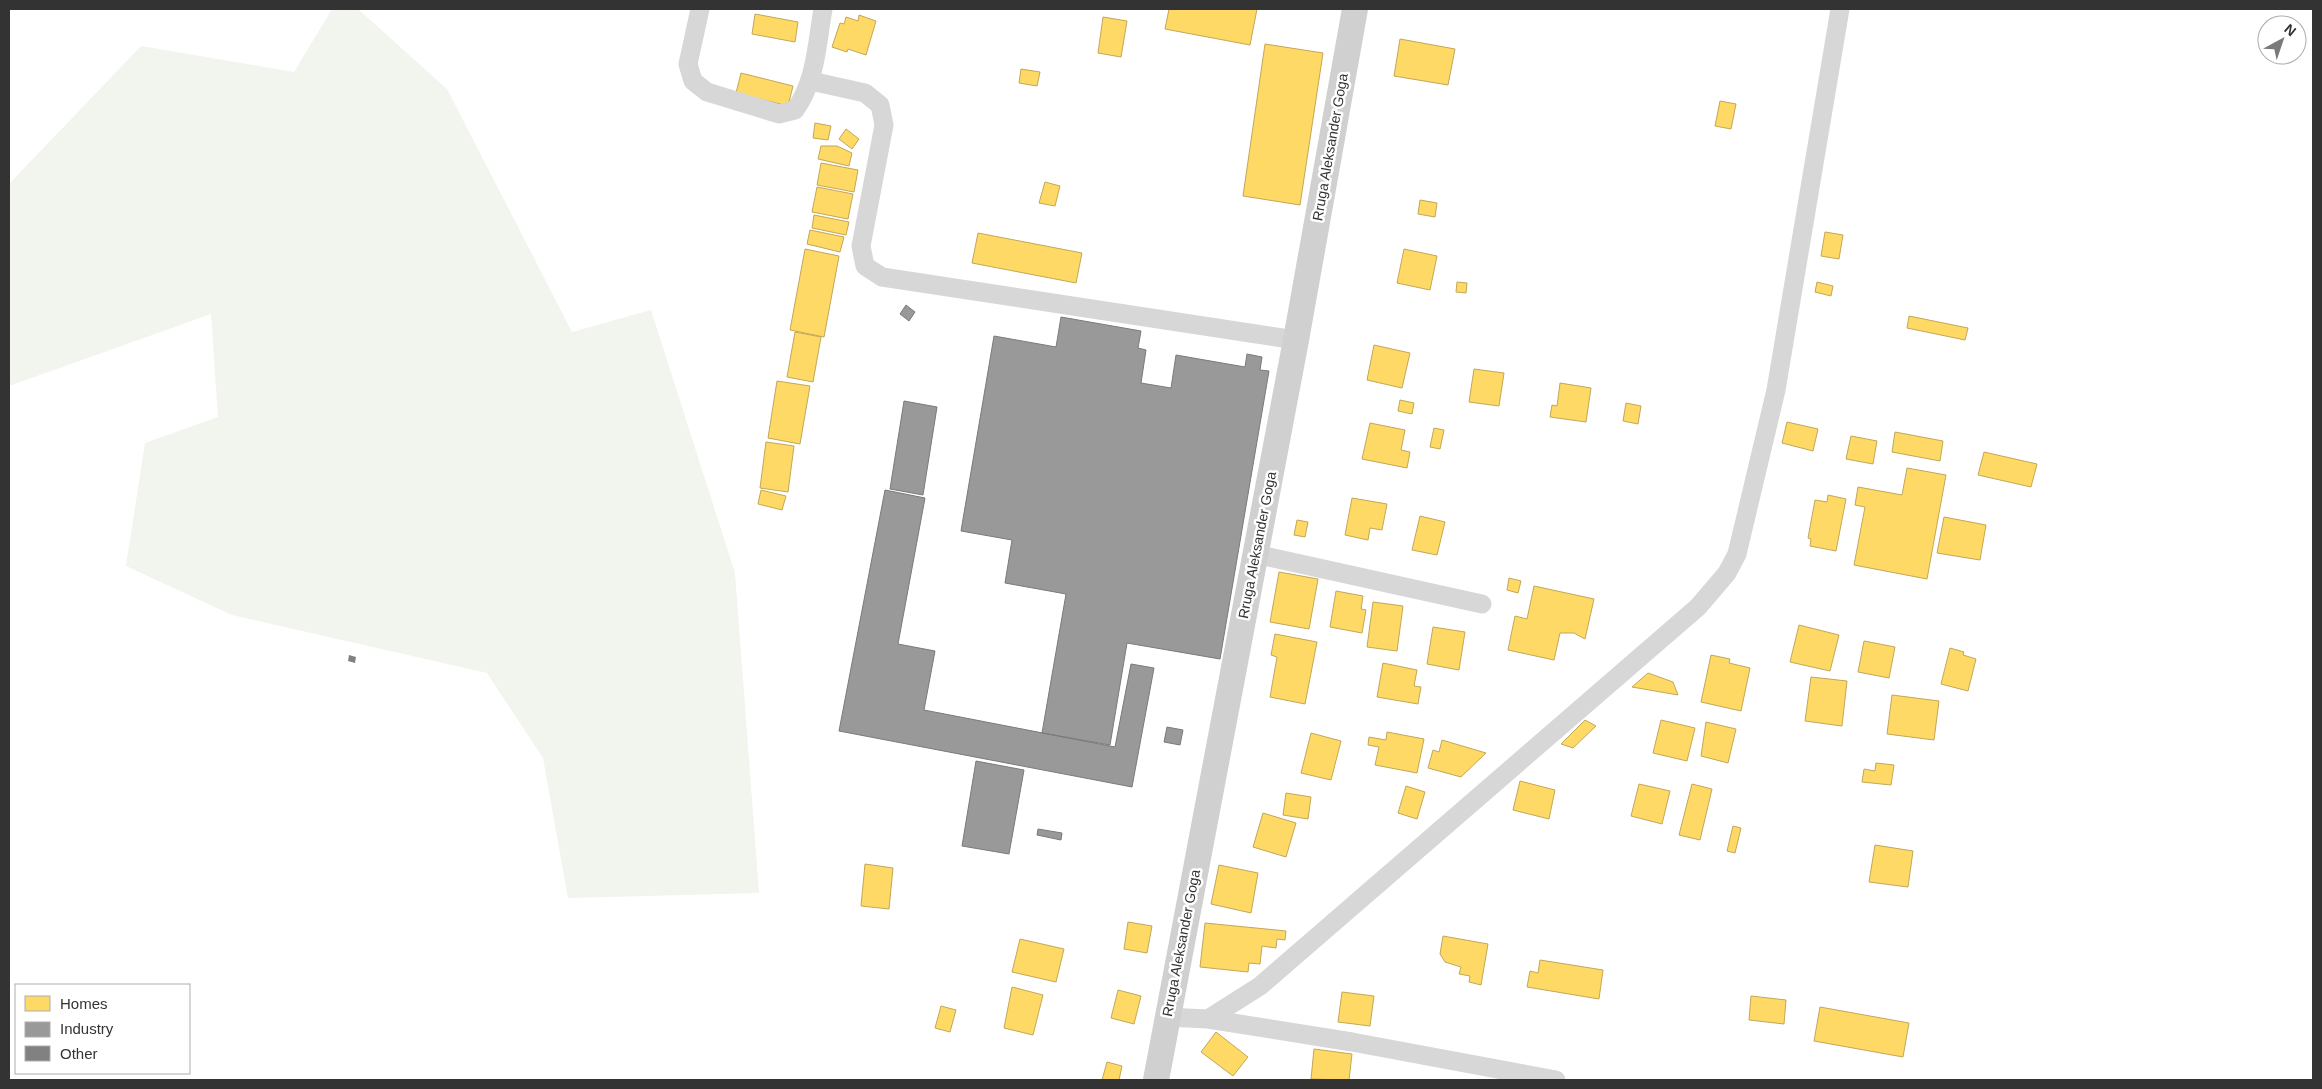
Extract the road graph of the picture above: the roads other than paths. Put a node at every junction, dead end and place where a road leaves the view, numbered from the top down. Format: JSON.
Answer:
{"nodes":[{"id":1,"x":700,"y":9,"type":"edge"},
{"id":2,"x":823,"y":9,"type":"edge"},
{"id":3,"x":1355,"y":9,"type":"edge"},
{"id":4,"x":1840,"y":9,"type":"edge"},
{"id":5,"x":811,"y":81,"type":"junction"},
{"id":6,"x":1296,"y":340,"type":"junction"},
{"id":7,"x":1255,"y":554,"type":"junction"},
{"id":8,"x":1482,"y":604,"type":"dead end"},
{"id":9,"x":1166,"y":1017,"type":"junction"},
{"id":10,"x":1208,"y":1019,"type":"junction"},
{"id":11,"x":1156,"y":1080,"type":"edge"},
{"id":12,"x":1556,"y":1080,"type":"edge"}],
"edges":[{"from":1,"to":5,"type":"street"},
{"from":2,"to":5,"type":"street"},
{"from":3,"to":6,"type":"main road","name":"Rruga Aleksander Goga"},
{"from":4,"to":10,"type":"street"},
{"from":5,"to":6,"type":"street"},
{"from":6,"to":7,"type":"main road","name":"Rruga Aleksander Goga"},
{"from":7,"to":8,"type":"street"},
{"from":7,"to":9,"type":"main road","name":"Rruga Aleksander Goga"},
{"from":9,"to":10,"type":"street"},
{"from":9,"to":11,"type":"main road","name":"Rruga Aleksander Goga"},
{"from":10,"to":12,"type":"street"}]}
